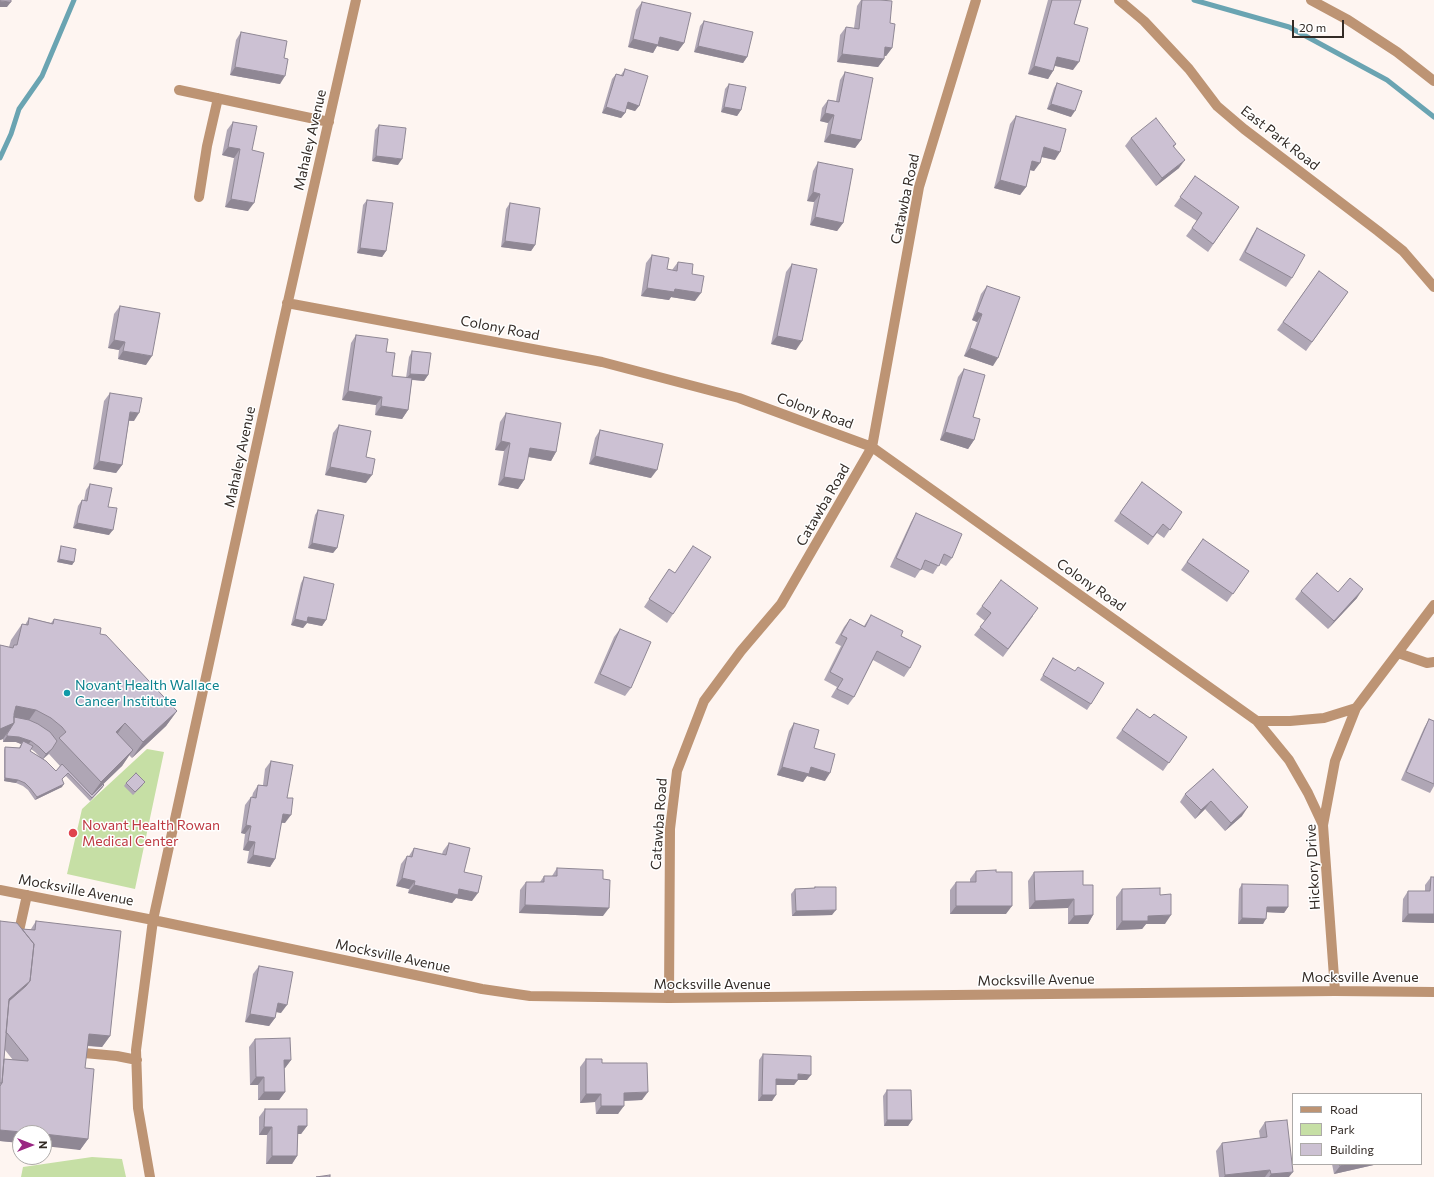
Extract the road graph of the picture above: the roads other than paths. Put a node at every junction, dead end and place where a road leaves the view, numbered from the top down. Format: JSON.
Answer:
{"nodes":[{"id":1,"x":356,"y":0,"type":"edge"},
{"id":2,"x":976,"y":0,"type":"edge"},
{"id":3,"x":1119,"y":0,"type":"edge"},
{"id":4,"x":1311,"y":0,"type":"edge"},
{"id":5,"x":1434,"y":81,"type":"edge"},
{"id":6,"x":179,"y":90,"type":"dead end"},
{"id":7,"x":218,"y":98,"type":"junction"},
{"id":8,"x":329,"y":122,"type":"junction"},
{"id":9,"x":198,"y":197,"type":"dead end"},
{"id":10,"x":1434,"y":286,"type":"edge"},
{"id":11,"x":287,"y":303,"type":"junction"},
{"id":12,"x":872,"y":447,"type":"junction"},
{"id":13,"x":1434,"y":605,"type":"edge"},
{"id":14,"x":1398,"y":653,"type":"junction"},
{"id":15,"x":1434,"y":662,"type":"edge"},
{"id":16,"x":1356,"y":708,"type":"junction"},
{"id":17,"x":1257,"y":721,"type":"junction"},
{"id":18,"x":1323,"y":825,"type":"junction"},
{"id":19,"x":0,"y":890,"type":"edge"},
{"id":20,"x":27,"y":895,"type":"junction"},
{"id":21,"x":153,"y":920,"type":"junction"},
{"id":22,"x":22,"y":945,"type":"edge"},
{"id":23,"x":1335,"y":991,"type":"junction"},
{"id":24,"x":1434,"y":992,"type":"edge"},
{"id":25,"x":668,"y":998,"type":"junction"},
{"id":26,"x":71,"y":1052,"type":"edge"},
{"id":27,"x":137,"y":1060,"type":"junction"},
{"id":28,"x":150,"y":1177,"type":"edge"}],
"edges":[{"from":1,"to":8,"type":"street","name":"Mahaley Avenue"},
{"from":2,"to":12,"type":"street","name":"Catawba Road"},
{"from":3,"to":10,"type":"street","name":"East Park Road"},
{"from":4,"to":5,"type":"street"},
{"from":6,"to":7,"type":"street"},
{"from":7,"to":8,"type":"street"},
{"from":7,"to":9,"type":"street"},
{"from":8,"to":11,"type":"street","name":"Mahaley Avenue"},
{"from":11,"to":12,"type":"street","name":"Colony Road"},
{"from":11,"to":21,"type":"street","name":"Mahaley Avenue"},
{"from":12,"to":17,"type":"street","name":"Colony Road"},
{"from":12,"to":25,"type":"street","name":"Catawba Road"},
{"from":13,"to":14,"type":"street","name":"Hickory Drive"},
{"from":14,"to":15,"type":"street"},
{"from":14,"to":16,"type":"street","name":"Hickory Drive"},
{"from":16,"to":17,"type":"street"},
{"from":16,"to":18,"type":"street","name":"Hickory Drive"},
{"from":17,"to":18,"type":"street","name":"Colony Road"},
{"from":18,"to":23,"type":"street","name":"Hickory Drive"},
{"from":19,"to":20,"type":"street","name":"Mocksville Avenue"},
{"from":20,"to":21,"type":"street","name":"Mocksville Avenue"},
{"from":20,"to":22,"type":"street"},
{"from":21,"to":25,"type":"street","name":"Mocksville Avenue"},
{"from":21,"to":27,"type":"street","name":"Mahaley Avenue"},
{"from":23,"to":24,"type":"street","name":"Mocksville Avenue"},
{"from":23,"to":25,"type":"street","name":"Mocksville Avenue"},
{"from":26,"to":27,"type":"street"},
{"from":27,"to":28,"type":"street","name":"Mahaley Avenue"}]}
